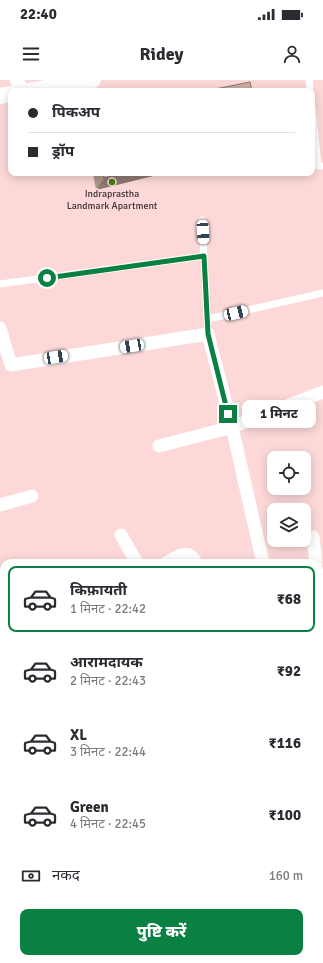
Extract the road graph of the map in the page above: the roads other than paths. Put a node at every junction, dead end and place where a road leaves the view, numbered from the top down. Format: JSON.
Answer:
{"nodes":[{"id":1,"x":92,"y":80,"type":"edge"},
{"id":2,"x":46,"y":88,"type":"edge"},
{"id":3,"x":315,"y":136,"type":"edge"},
{"id":4,"x":323,"y":166,"type":"edge"},
{"id":5,"x":202,"y":220,"type":"dead end"},
{"id":6,"x":204,"y":256,"type":"junction"},
{"id":7,"x":0,"y":284,"type":"edge"},
{"id":8,"x":323,"y":293,"type":"edge"},
{"id":9,"x":208,"y":319,"type":"junction"},
{"id":10,"x":0,"y":328,"type":"edge"},
{"id":11,"x":208,"y":334,"type":"junction"},
{"id":12,"x":323,"y":392,"type":"edge"},
{"id":13,"x":232,"y":427,"type":"junction"},
{"id":14,"x":159,"y":446,"type":"dead end"},
{"id":15,"x":32,"y":496,"type":"dead end"},
{"id":16,"x":0,"y":505,"type":"edge"},
{"id":17,"x":121,"y":535,"type":"dead end"},
{"id":18,"x":313,"y":538,"type":"dead end"},
{"id":19,"x":135,"y":559,"type":"edge"},
{"id":20,"x":174,"y":559,"type":"edge"},
{"id":21,"x":194,"y":559,"type":"edge"},
{"id":22,"x":262,"y":559,"type":"edge"},
{"id":23,"x":316,"y":559,"type":"edge"}],
"edges":[{"from":1,"to":2,"type":"street"},
{"from":3,"to":4,"type":"lane"},
{"from":5,"to":6,"type":"lane"},
{"from":6,"to":7,"type":"lane"},
{"from":6,"to":9,"type":"lane"},
{"from":8,"to":9,"type":"lane"},
{"from":9,"to":11,"type":"lane"},
{"from":10,"to":11,"type":"street"},
{"from":11,"to":13,"type":"street"},
{"from":12,"to":13,"type":"street"},
{"from":13,"to":14,"type":"street"},
{"from":13,"to":22,"type":"street"},
{"from":15,"to":16,"type":"street"},
{"from":17,"to":19,"type":"street"},
{"from":18,"to":23,"type":"street"},
{"from":20,"to":21,"type":"street"}]}
